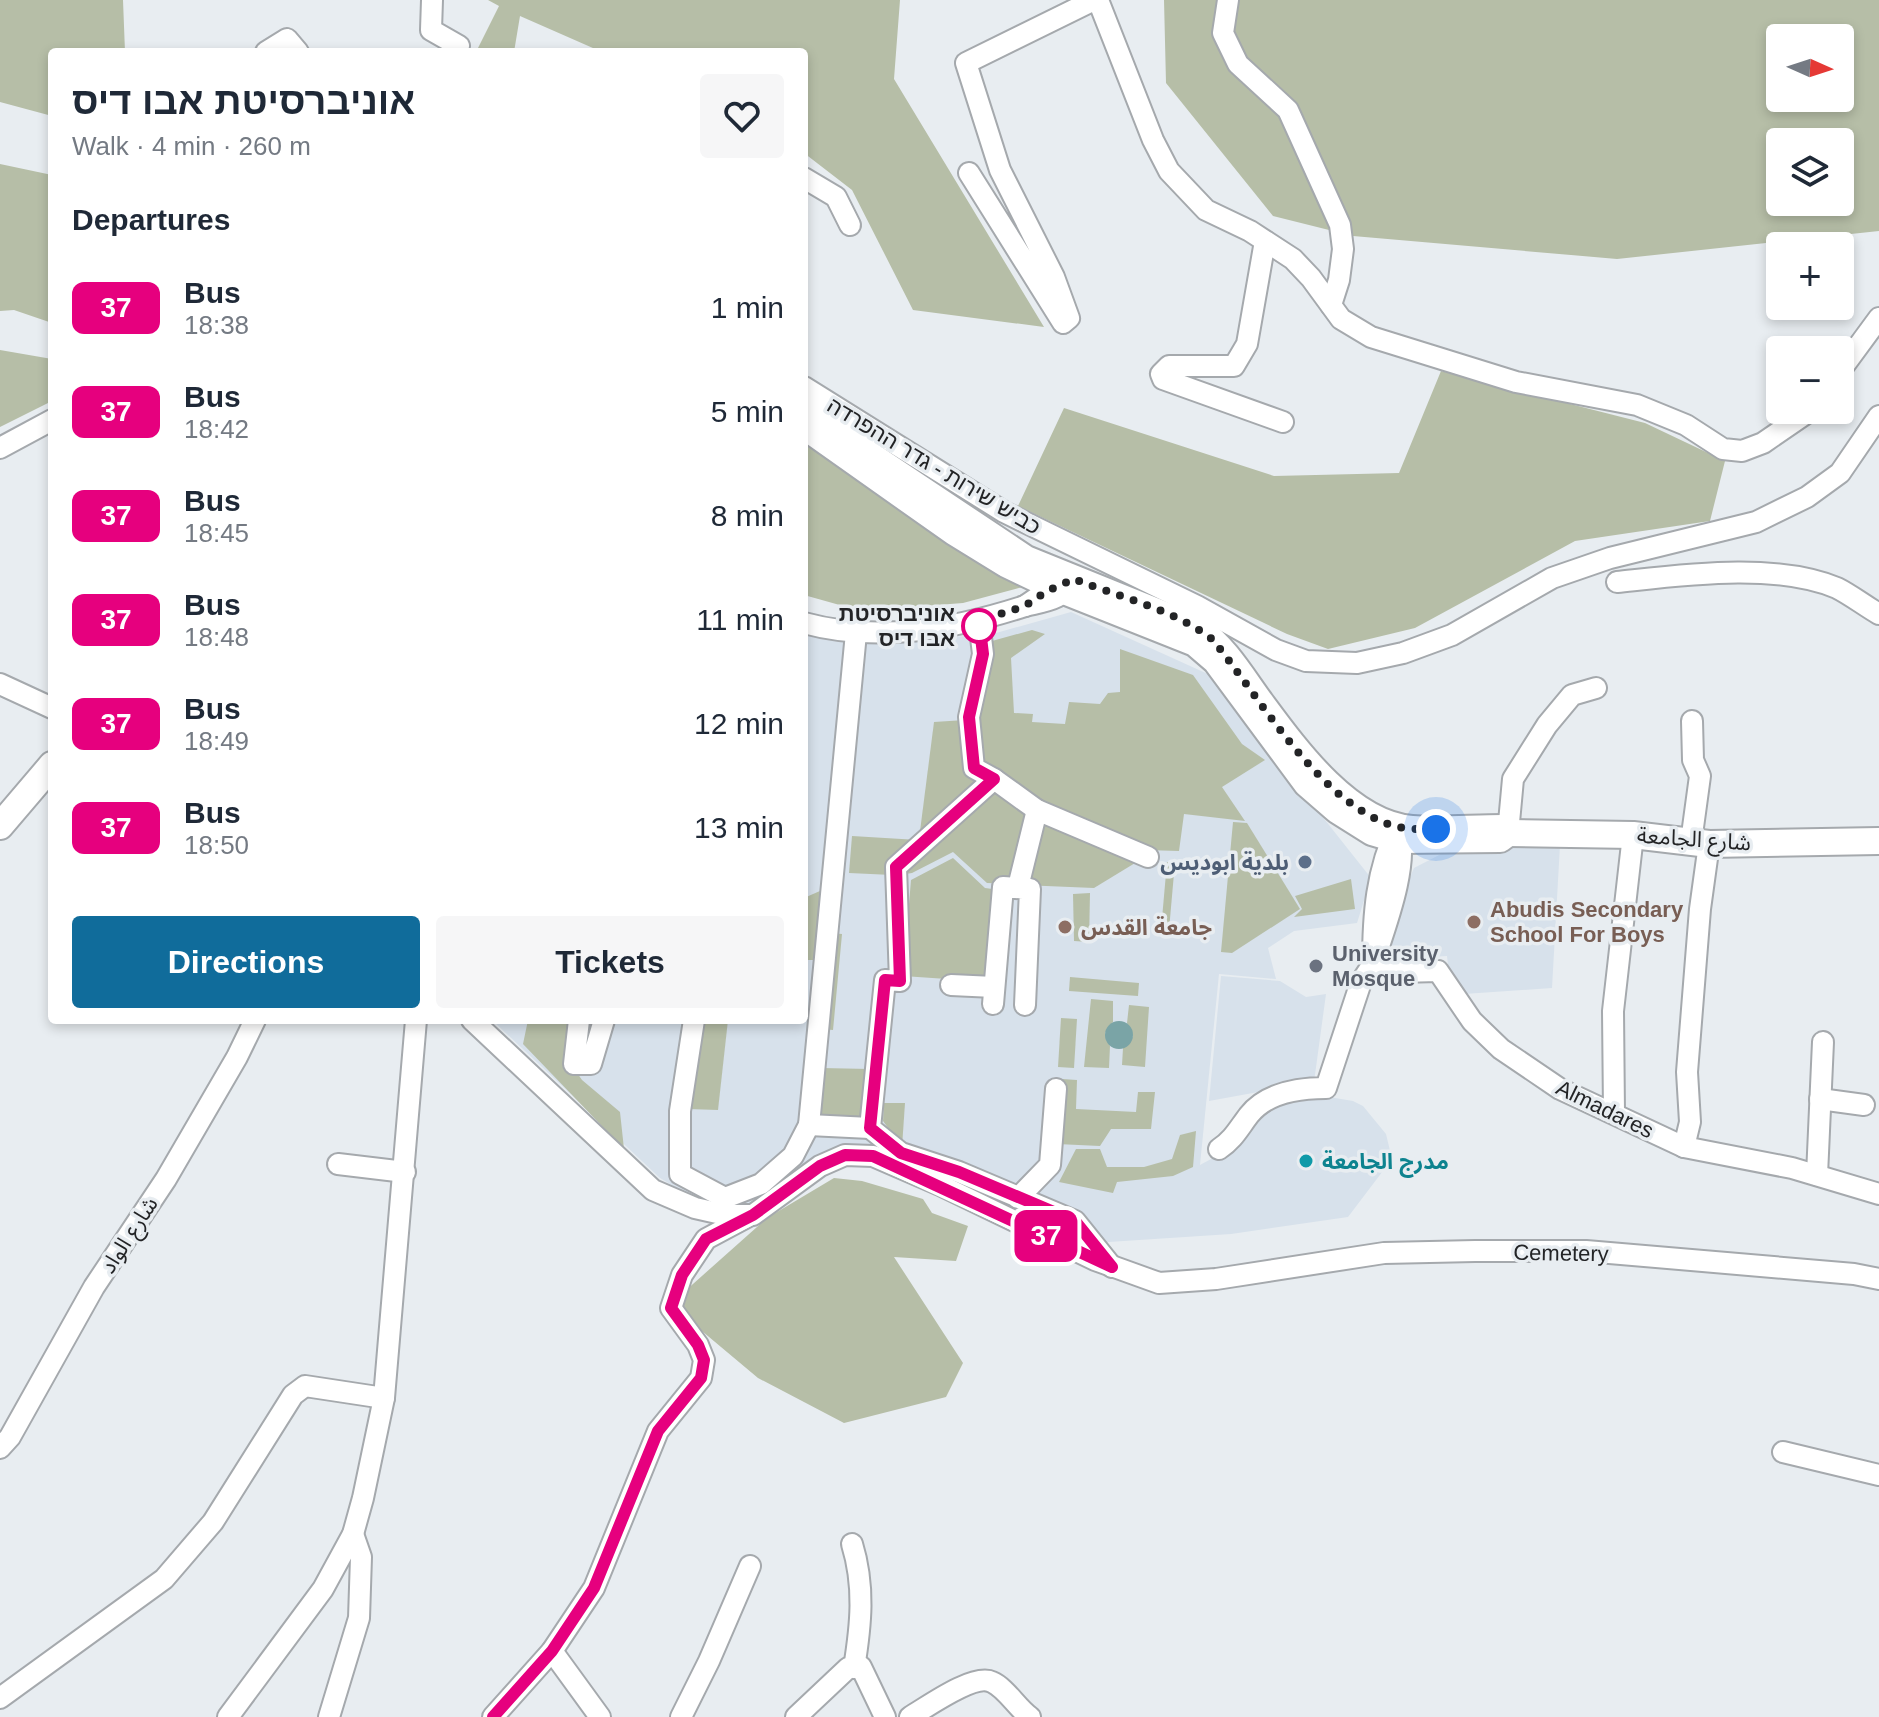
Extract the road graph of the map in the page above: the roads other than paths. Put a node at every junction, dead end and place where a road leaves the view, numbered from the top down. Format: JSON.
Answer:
{"nodes":[{"id":1,"x":432,"y":0,"type":"edge"},
{"id":2,"x":1096,"y":0,"type":"edge"},
{"id":3,"x":1228,"y":0,"type":"edge"},
{"id":4,"x":272,"y":48,"type":"edge"},
{"id":5,"x":295,"y":48,"type":"edge"},
{"id":6,"x":457,"y":48,"type":"edge"},
{"id":7,"x":969,"y":173,"type":"dead end"},
{"id":8,"x":808,"y":180,"type":"edge"},
{"id":9,"x":850,"y":225,"type":"dead end"},
{"id":10,"x":1265,"y":241,"type":"junction"},
{"id":11,"x":1331,"y":305,"type":"junction"},
{"id":12,"x":1879,"y":318,"type":"edge"},
{"id":13,"x":1854,"y":352,"type":"edge"},
{"id":14,"x":808,"y":390,"type":"edge"},
{"id":15,"x":808,"y":414,"type":"edge"},
{"id":16,"x":1879,"y":416,"type":"edge"},
{"id":17,"x":48,"y":422,"type":"edge"},
{"id":18,"x":1283,"y":422,"type":"dead end"},
{"id":19,"x":1791,"y":424,"type":"edge"},
{"id":20,"x":808,"y":429,"type":"edge"},
{"id":21,"x":0,"y":448,"type":"edge"},
{"id":22,"x":1617,"y":582,"type":"dead end"},
{"id":23,"x":1065,"y":586,"type":"junction"},
{"id":24,"x":1879,"y":614,"type":"edge"},
{"id":25,"x":979,"y":621,"type":"junction"},
{"id":26,"x":808,"y":624,"type":"edge"},
{"id":27,"x":856,"y":633,"type":"junction"},
{"id":28,"x":0,"y":684,"type":"edge"},
{"id":29,"x":1596,"y":688,"type":"dead end"},
{"id":30,"x":48,"y":706,"type":"edge"},
{"id":31,"x":1692,"y":721,"type":"dead end"},
{"id":32,"x":48,"y":770,"type":"edge"},
{"id":33,"x":994,"y":779,"type":"junction"},
{"id":34,"x":1037,"y":810,"type":"junction"},
{"id":35,"x":0,"y":826,"type":"edge"},
{"id":36,"x":1508,"y":833,"type":"junction"},
{"id":37,"x":1397,"y":835,"type":"junction"},
{"id":38,"x":1633,"y":835,"type":"junction"},
{"id":39,"x":1879,"y":841,"type":"edge"},
{"id":40,"x":1700,"y":843,"type":"junction"},
{"id":41,"x":1148,"y":857,"type":"dead end"},
{"id":42,"x":1018,"y":887,"type":"junction"},
{"id":43,"x":1373,"y":964,"type":"junction"},
{"id":44,"x":951,"y":985,"type":"dead end"},
{"id":45,"x":1025,"y":1005,"type":"dead end"},
{"id":46,"x":253,"y":1024,"type":"edge"},
{"id":47,"x":416,"y":1024,"type":"edge"},
{"id":48,"x":476,"y":1024,"type":"edge"},
{"id":49,"x":579,"y":1024,"type":"edge"},
{"id":50,"x":603,"y":1024,"type":"edge"},
{"id":51,"x":693,"y":1024,"type":"edge"},
{"id":52,"x":1823,"y":1042,"type":"dead end"},
{"id":53,"x":1056,"y":1089,"type":"dead end"},
{"id":54,"x":1820,"y":1099,"type":"junction"},
{"id":55,"x":1864,"y":1105,"type":"dead end"},
{"id":56,"x":1614,"y":1112,"type":"junction"},
{"id":57,"x":809,"y":1125,"type":"junction"},
{"id":58,"x":870,"y":1128,"type":"junction"},
{"id":59,"x":1684,"y":1147,"type":"junction"},
{"id":60,"x":1219,"y":1149,"type":"dead end"},
{"id":61,"x":338,"y":1164,"type":"dead end"},
{"id":62,"x":405,"y":1172,"type":"junction"},
{"id":63,"x":1817,"y":1175,"type":"junction"},
{"id":64,"x":1879,"y":1194,"type":"edge"},
{"id":65,"x":1018,"y":1198,"type":"junction"},
{"id":66,"x":753,"y":1215,"type":"junction"},
{"id":67,"x":1112,"y":1267,"type":"junction"},
{"id":68,"x":1879,"y":1279,"type":"edge"},
{"id":69,"x":384,"y":1398,"type":"junction"},
{"id":70,"x":0,"y":1448,"type":"edge"},
{"id":71,"x":1783,"y":1452,"type":"dead end"},
{"id":72,"x":1879,"y":1475,"type":"edge"},
{"id":73,"x":353,"y":1534,"type":"junction"},
{"id":74,"x":852,"y":1544,"type":"dead end"},
{"id":75,"x":750,"y":1566,"type":"dead end"},
{"id":76,"x":552,"y":1651,"type":"junction"},
{"id":77,"x":854,"y":1668,"type":"junction"},
{"id":78,"x":0,"y":1698,"type":"edge"},
{"id":79,"x":228,"y":1717,"type":"edge"},
{"id":80,"x":329,"y":1717,"type":"edge"},
{"id":81,"x":493,"y":1717,"type":"edge"},
{"id":82,"x":600,"y":1717,"type":"edge"},
{"id":83,"x":681,"y":1717,"type":"edge"},
{"id":84,"x":796,"y":1717,"type":"edge"},
{"id":85,"x":885,"y":1717,"type":"edge"},
{"id":86,"x":910,"y":1717,"type":"edge"},
{"id":87,"x":1030,"y":1717,"type":"edge"}],
"edges":[{"from":1,"to":6,"type":"street"},
{"from":2,"to":7,"type":"street"},
{"from":2,"to":10,"type":"street"},
{"from":3,"to":11,"type":"street"},
{"from":4,"to":5,"type":"street"},
{"from":8,"to":9,"type":"street"},
{"from":10,"to":11,"type":"street"},
{"from":10,"to":18,"type":"street"},
{"from":11,"to":19,"type":"street"},
{"from":12,"to":13,"type":"street"},
{"from":14,"to":16,"type":"street","name":"כביש שירות - גדר ההפרדה"},
{"from":15,"to":23,"type":"main road"},
{"from":17,"to":21,"type":"street"},
{"from":20,"to":23,"type":"main road"},
{"from":22,"to":24,"type":"street"},
{"from":23,"to":25,"type":"street"},
{"from":23,"to":37,"type":"main road","name":"شارع الجامعة"},
{"from":25,"to":27,"type":"street"},
{"from":25,"to":33,"type":"street"},
{"from":26,"to":27,"type":"street"},
{"from":27,"to":57,"type":"street"},
{"from":28,"to":30,"type":"street"},
{"from":29,"to":36,"type":"street"},
{"from":31,"to":40,"type":"street"},
{"from":32,"to":35,"type":"main road"},
{"from":33,"to":34,"type":"street"},
{"from":33,"to":58,"type":"street"},
{"from":34,"to":41,"type":"street"},
{"from":34,"to":42,"type":"street"},
{"from":36,"to":37,"type":"main road","name":"شارع الجامعة"},
{"from":36,"to":38,"type":"main road","name":"شارع الجامعة"},
{"from":37,"to":43,"type":"street"},
{"from":38,"to":40,"type":"main road","name":"شارع الجامعة"},
{"from":38,"to":56,"type":"street"},
{"from":39,"to":40,"type":"main road","name":"شارع الجامعة"},
{"from":40,"to":59,"type":"street"},
{"from":42,"to":44,"type":"street"},
{"from":42,"to":45,"type":"street"},
{"from":43,"to":56,"type":"street","name":"Almadares"},
{"from":43,"to":60,"type":"street"},
{"from":46,"to":70,"type":"street","name":"شارع الواد"},
{"from":47,"to":62,"type":"street"},
{"from":48,"to":66,"type":"street"},
{"from":49,"to":50,"type":"street"},
{"from":51,"to":57,"type":"street"},
{"from":52,"to":54,"type":"street"},
{"from":53,"to":65,"type":"street"},
{"from":54,"to":55,"type":"street"},
{"from":54,"to":63,"type":"street"},
{"from":56,"to":59,"type":"street","name":"Almadares"},
{"from":57,"to":58,"type":"street"},
{"from":58,"to":65,"type":"street"},
{"from":59,"to":63,"type":"street","name":"Almadares"},
{"from":61,"to":62,"type":"street"},
{"from":62,"to":69,"type":"street"},
{"from":63,"to":64,"type":"street","name":"Almadares"},
{"from":65,"to":67,"type":"street"},
{"from":66,"to":67,"type":"street","name":"Cemetery"},
{"from":66,"to":76,"type":"street","name":"Cemetery"},
{"from":67,"to":68,"type":"street","name":"Cemetery"},
{"from":69,"to":73,"type":"street"},
{"from":69,"to":78,"type":"street"},
{"from":71,"to":72,"type":"street"},
{"from":73,"to":79,"type":"street"},
{"from":73,"to":80,"type":"street"},
{"from":74,"to":77,"type":"street"},
{"from":75,"to":83,"type":"street"},
{"from":76,"to":81,"type":"street"},
{"from":76,"to":82,"type":"street"},
{"from":77,"to":84,"type":"street"},
{"from":77,"to":85,"type":"street"},
{"from":86,"to":87,"type":"street"}]}
